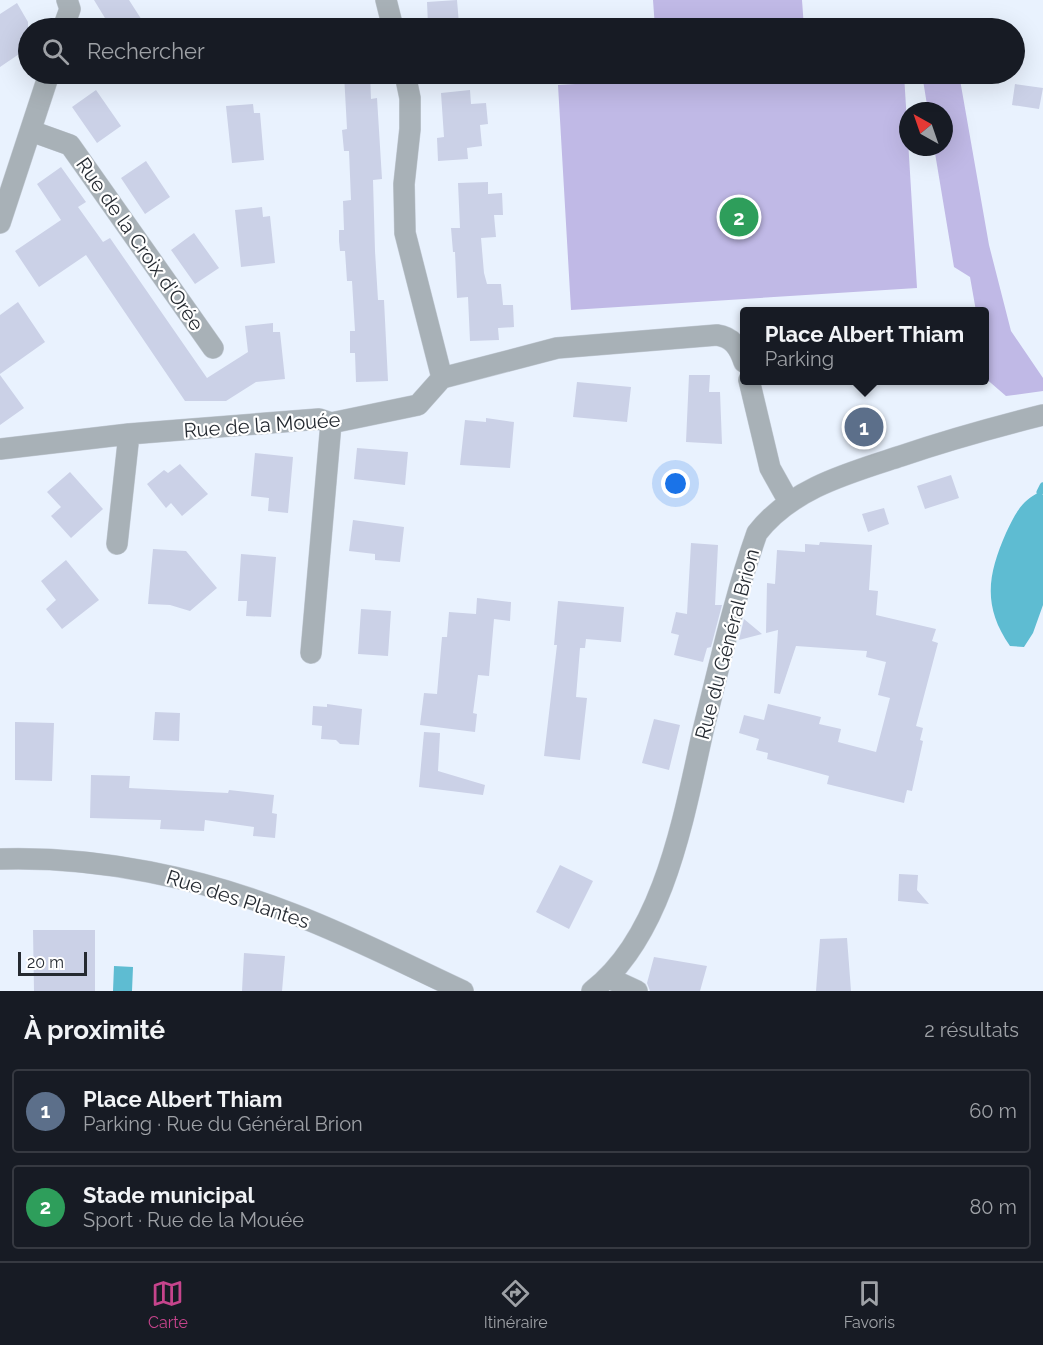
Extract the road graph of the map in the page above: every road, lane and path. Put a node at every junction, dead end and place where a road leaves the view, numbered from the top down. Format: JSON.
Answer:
{"nodes":[{"id":1,"x":67,"y":0,"type":"edge"},
{"id":2,"x":386,"y":0,"type":"edge"},
{"id":3,"x":67,"y":18,"type":"edge"},
{"id":4,"x":390,"y":18,"type":"edge"},
{"id":5,"x":46,"y":84,"type":"edge"},
{"id":6,"x":407,"y":84,"type":"edge"},
{"id":7,"x":31,"y":131,"type":"junction"},
{"id":8,"x":0,"y":223,"type":"edge"},
{"id":9,"x":213,"y":348,"type":"dead end"},
{"id":10,"x":740,"y":354,"type":"edge"},
{"id":11,"x":442,"y":378,"type":"junction"},
{"id":12,"x":750,"y":385,"type":"edge"},
{"id":13,"x":1043,"y":415,"type":"edge"},
{"id":14,"x":331,"y":423,"type":"junction"},
{"id":15,"x":129,"y":434,"type":"junction"},
{"id":16,"x":0,"y":449,"type":"edge"},
{"id":17,"x":789,"y":502,"type":"junction"},
{"id":18,"x":117,"y":544,"type":"dead end"},
{"id":19,"x":311,"y":653,"type":"dead end"},
{"id":20,"x":0,"y":859,"type":"edge"},
{"id":21,"x":609,"y":978,"type":"junction"},
{"id":22,"x":463,"y":991,"type":"edge"},
{"id":23,"x":592,"y":991,"type":"edge"},
{"id":24,"x":637,"y":991,"type":"edge"}],
"edges":[{"from":1,"to":3,"type":"street"},
{"from":2,"to":4,"type":"street"},
{"from":5,"to":7,"type":"street"},
{"from":6,"to":11,"type":"street"},
{"from":7,"to":8,"type":"street"},
{"from":7,"to":9,"type":"street","name":"Rue de la Croix d'Orée"},
{"from":10,"to":11,"type":"street"},
{"from":11,"to":14,"type":"street","name":"Rue de la Mouée"},
{"from":12,"to":17,"type":"street"},
{"from":13,"to":17,"type":"street","name":"Rue du Général Brion"},
{"from":14,"to":15,"type":"street","name":"Rue de la Mouée"},
{"from":14,"to":19,"type":"street"},
{"from":15,"to":16,"type":"street","name":"Rue de la Mouée"},
{"from":15,"to":18,"type":"street"},
{"from":17,"to":21,"type":"street","name":"Rue du Général Brion"},
{"from":20,"to":22,"type":"street","name":"Rue des Plantes"},
{"from":21,"to":23,"type":"street"},
{"from":21,"to":24,"type":"street"}]}
